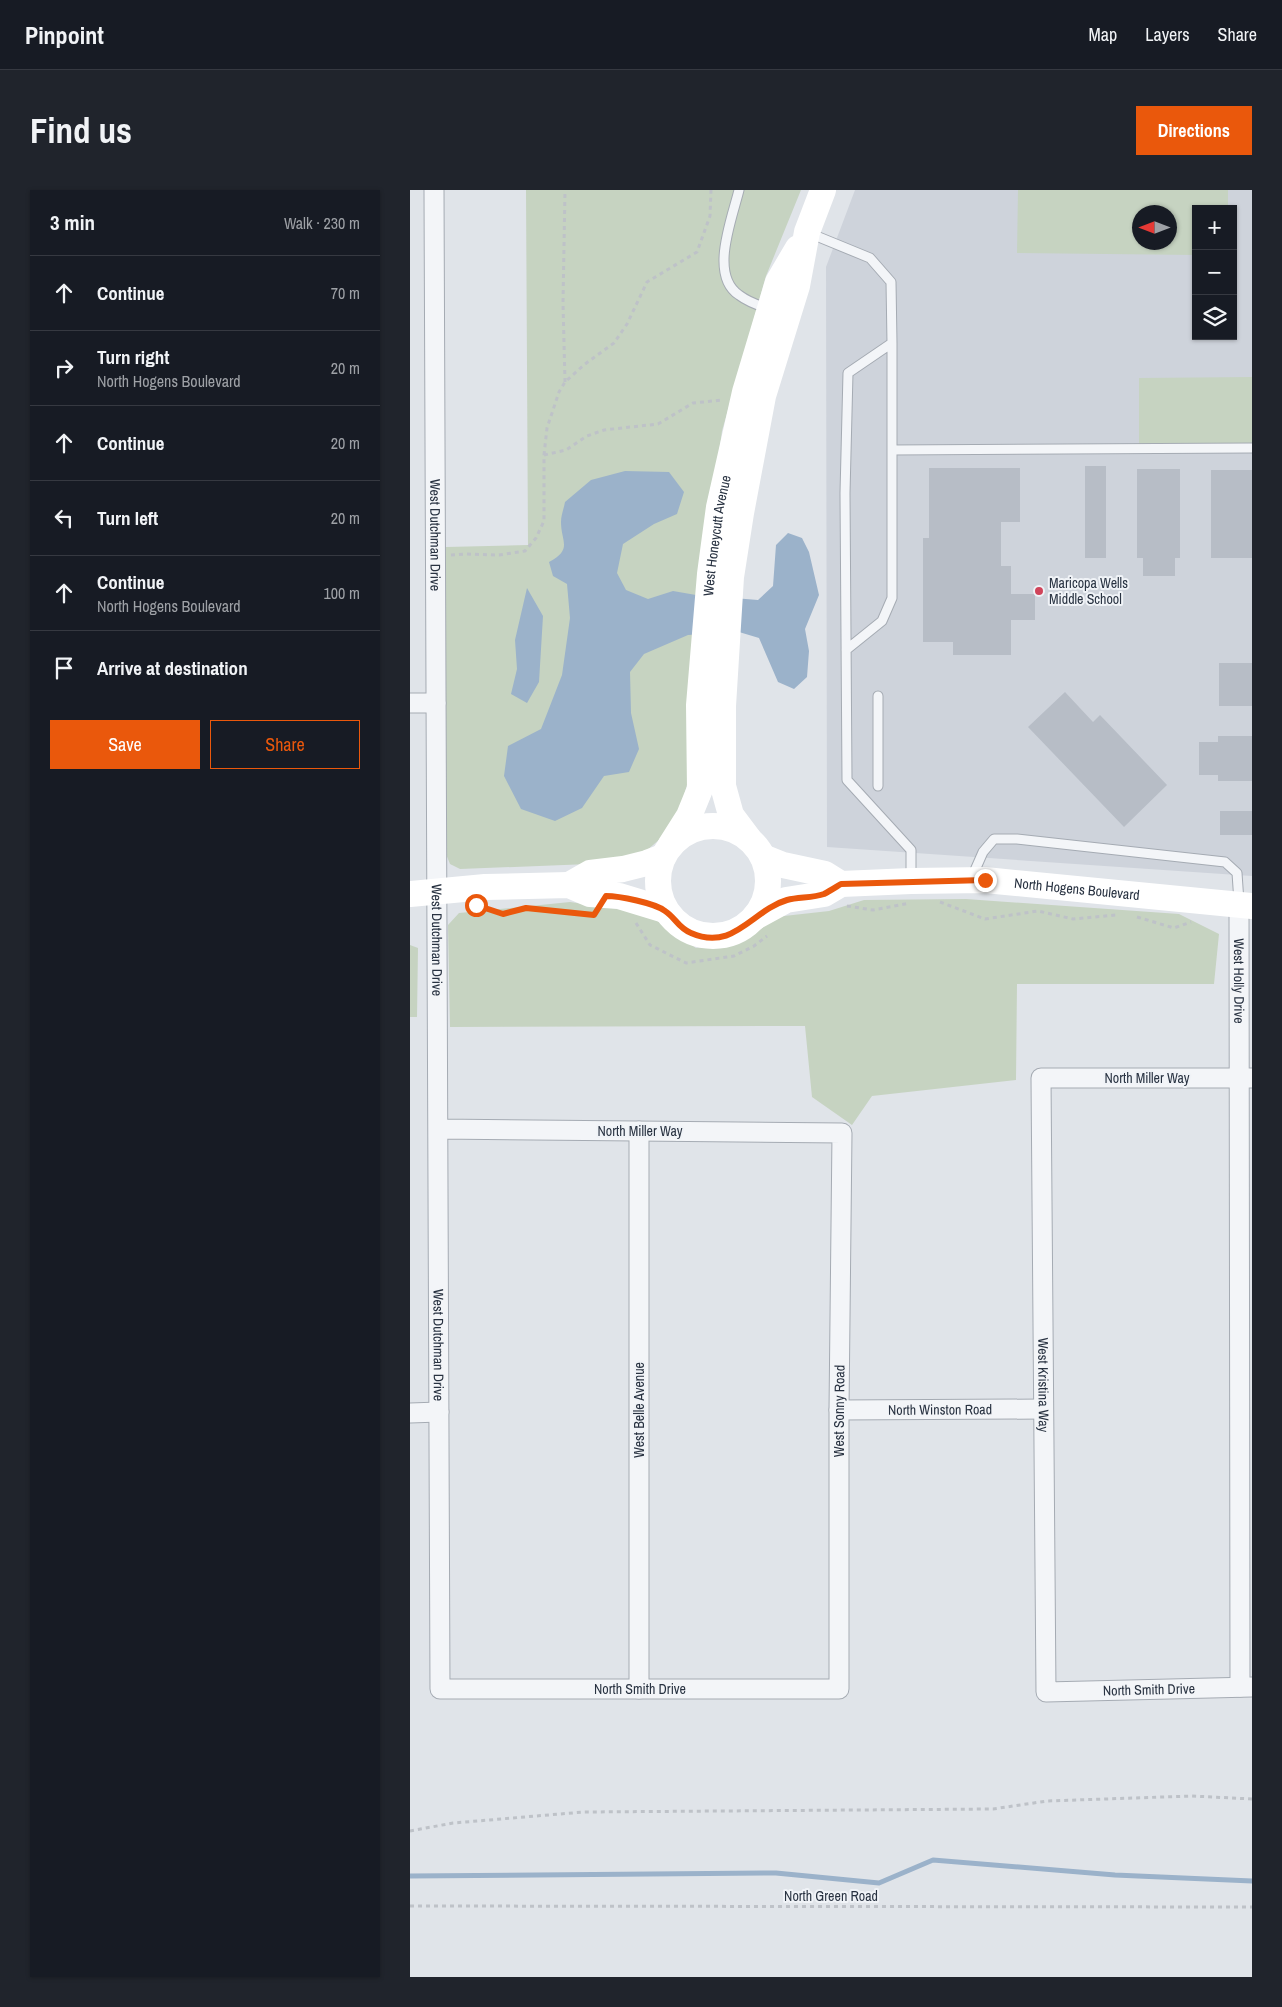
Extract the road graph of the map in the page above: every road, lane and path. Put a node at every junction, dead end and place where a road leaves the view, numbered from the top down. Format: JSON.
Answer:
{"nodes":[{"id":1,"x":434,"y":190,"type":"edge"},
{"id":2,"x":565,"y":190,"type":"edge"},
{"id":3,"x":711,"y":190,"type":"edge"},
{"id":4,"x":738,"y":190,"type":"edge"},
{"id":5,"x":823,"y":190,"type":"edge"},
{"id":6,"x":807,"y":232,"type":"junction"},
{"id":7,"x":769,"y":309,"type":"junction"},
{"id":8,"x":892,"y":343,"type":"junction"},
{"id":9,"x":565,"y":382,"type":"junction"},
{"id":10,"x":742,"y":405,"type":"junction"},
{"id":11,"x":1252,"y":448,"type":"edge"},
{"id":12,"x":892,"y":450,"type":"junction"},
{"id":13,"x":544,"y":455,"type":"junction"},
{"id":14,"x":436,"y":557,"type":"junction"},
{"id":15,"x":720,"y":575,"type":"junction"},
{"id":16,"x":714,"y":649,"type":"junction"},
{"id":17,"x":846,"y":650,"type":"junction"},
{"id":18,"x":878,"y":696,"type":"dead end"},
{"id":19,"x":410,"y":703,"type":"edge"},
{"id":20,"x":436,"y":703,"type":"junction"},
{"id":21,"x":878,"y":786,"type":"dead end"},
{"id":22,"x":756,"y":848,"type":"junction"},
{"id":23,"x":666,"y":851,"type":"junction"},
{"id":24,"x":971,"y":880,"type":"junction"},
{"id":25,"x":569,"y":885,"type":"junction"},
{"id":26,"x":437,"y":890,"type":"junction"},
{"id":27,"x":914,"y":892,"type":"junction"},
{"id":28,"x":410,"y":894,"type":"edge"},
{"id":29,"x":843,"y":895,"type":"junction"},
{"id":30,"x":933,"y":899,"type":"dead end"},
{"id":31,"x":1246,"y":905,"type":"edge"},
{"id":32,"x":485,"y":908,"type":"dead end"},
{"id":33,"x":665,"y":910,"type":"junction"},
{"id":34,"x":586,"y":914,"type":"dead end"},
{"id":35,"x":1117,"y":915,"type":"dead end"},
{"id":36,"x":631,"y":916,"type":"dead end"},
{"id":37,"x":1136,"y":917,"type":"dead end"},
{"id":38,"x":1199,"y":919,"type":"dead end"},
{"id":39,"x":764,"y":924,"type":"junction"},
{"id":40,"x":1041,"y":1078,"type":"joint"},
{"id":41,"x":1246,"y":1078,"type":"edge"},
{"id":42,"x":438,"y":1129,"type":"junction"},
{"id":43,"x":638,"y":1131,"type":"junction"},
{"id":44,"x":842,"y":1132,"type":"joint"},
{"id":45,"x":1043,"y":1409,"type":"junction"},
{"id":46,"x":838,"y":1410,"type":"junction"},
{"id":47,"x":439,"y":1412,"type":"junction"},
{"id":48,"x":410,"y":1413,"type":"edge"},
{"id":49,"x":1246,"y":1687,"type":"edge"},
{"id":50,"x":440,"y":1689,"type":"joint"},
{"id":51,"x":638,"y":1689,"type":"junction"},
{"id":52,"x":839,"y":1689,"type":"joint"},
{"id":53,"x":1046,"y":1692,"type":"joint"},
{"id":54,"x":1252,"y":1799,"type":"edge"},
{"id":55,"x":410,"y":1831,"type":"edge"},
{"id":56,"x":410,"y":1906,"type":"edge"},
{"id":57,"x":1252,"y":1907,"type":"edge"}],
"edges":[{"from":1,"to":14,"type":"street","name":"West Dutchman Drive"},
{"from":2,"to":9,"type":"path"},
{"from":3,"to":9,"type":"path"},
{"from":4,"to":7,"type":"lane"},
{"from":5,"to":6,"type":"street","name":"West Honeycutt Avenue"},
{"from":6,"to":7,"type":"street","name":"West Honeycutt Avenue"},
{"from":6,"to":8,"type":"lane"},
{"from":6,"to":15,"type":"street","name":"West Honeycutt Avenue"},
{"from":7,"to":10,"type":"street","name":"West Honeycutt Avenue"},
{"from":8,"to":12,"type":"lane"},
{"from":8,"to":17,"type":"lane"},
{"from":9,"to":13,"type":"path"},
{"from":10,"to":13,"type":"path"},
{"from":10,"to":15,"type":"street","name":"West Honeycutt Avenue"},
{"from":11,"to":12,"type":"lane"},
{"from":12,"to":17,"type":"lane"},
{"from":13,"to":14,"type":"path"},
{"from":14,"to":20,"type":"street","name":"West Dutchman Drive"},
{"from":15,"to":16,"type":"street","name":"West Honeycutt Avenue"},
{"from":16,"to":22,"type":"street","name":"West Honeycutt Avenue"},
{"from":16,"to":23,"type":"street","name":"West Honeycutt Avenue"},
{"from":17,"to":27,"type":"lane"},
{"from":18,"to":21,"type":"lane"},
{"from":19,"to":20,"type":"street"},
{"from":20,"to":26,"type":"street","name":"West Dutchman Drive"},
{"from":22,"to":23,"type":"street"},
{"from":22,"to":29,"type":"street","name":"North Hogens Boulevard"},
{"from":22,"to":39,"type":"street"},
{"from":23,"to":25,"type":"street"},
{"from":23,"to":33,"type":"street"},
{"from":24,"to":27,"type":"street","name":"North Hogens Boulevard"},
{"from":24,"to":31,"type":"street","name":"North Hogens Boulevard"},
{"from":24,"to":31,"type":"lane"},
{"from":25,"to":26,"type":"street"},
{"from":25,"to":33,"type":"street"},
{"from":26,"to":28,"type":"street"},
{"from":26,"to":42,"type":"street","name":"West Dutchman Drive"},
{"from":27,"to":29,"type":"street","name":"North Hogens Boulevard"},
{"from":27,"to":29,"type":"path"},
{"from":29,"to":39,"type":"street","name":"North Hogens Boulevard"},
{"from":30,"to":35,"type":"path"},
{"from":31,"to":41,"type":"street","name":"West Holly Drive"},
{"from":32,"to":34,"type":"path"},
{"from":33,"to":39,"type":"street"},
{"from":36,"to":39,"type":"path"},
{"from":37,"to":38,"type":"path"},
{"from":40,"to":41,"type":"street","name":"North Miller Way"},
{"from":40,"to":45,"type":"street","name":"West Kristina Way"},
{"from":41,"to":49,"type":"street","name":"West Holly Drive"},
{"from":42,"to":43,"type":"street","name":"North Miller Way"},
{"from":42,"to":47,"type":"street","name":"West Dutchman Drive"},
{"from":43,"to":44,"type":"street","name":"North Miller Way"},
{"from":43,"to":51,"type":"street","name":"West Belle Avenue"},
{"from":44,"to":46,"type":"street","name":"West Sonny Road"},
{"from":45,"to":46,"type":"street","name":"North Winston Road"},
{"from":45,"to":53,"type":"street","name":"West Kristina Way"},
{"from":46,"to":52,"type":"street","name":"West Sonny Road"},
{"from":47,"to":48,"type":"street"},
{"from":47,"to":50,"type":"street","name":"West Dutchman Drive"},
{"from":49,"to":53,"type":"street","name":"North Smith Drive"},
{"from":50,"to":51,"type":"street","name":"North Smith Drive"},
{"from":51,"to":52,"type":"street","name":"North Smith Drive"},
{"from":54,"to":55,"type":"path"},
{"from":56,"to":57,"type":"path","name":"North Green Road"}]}
